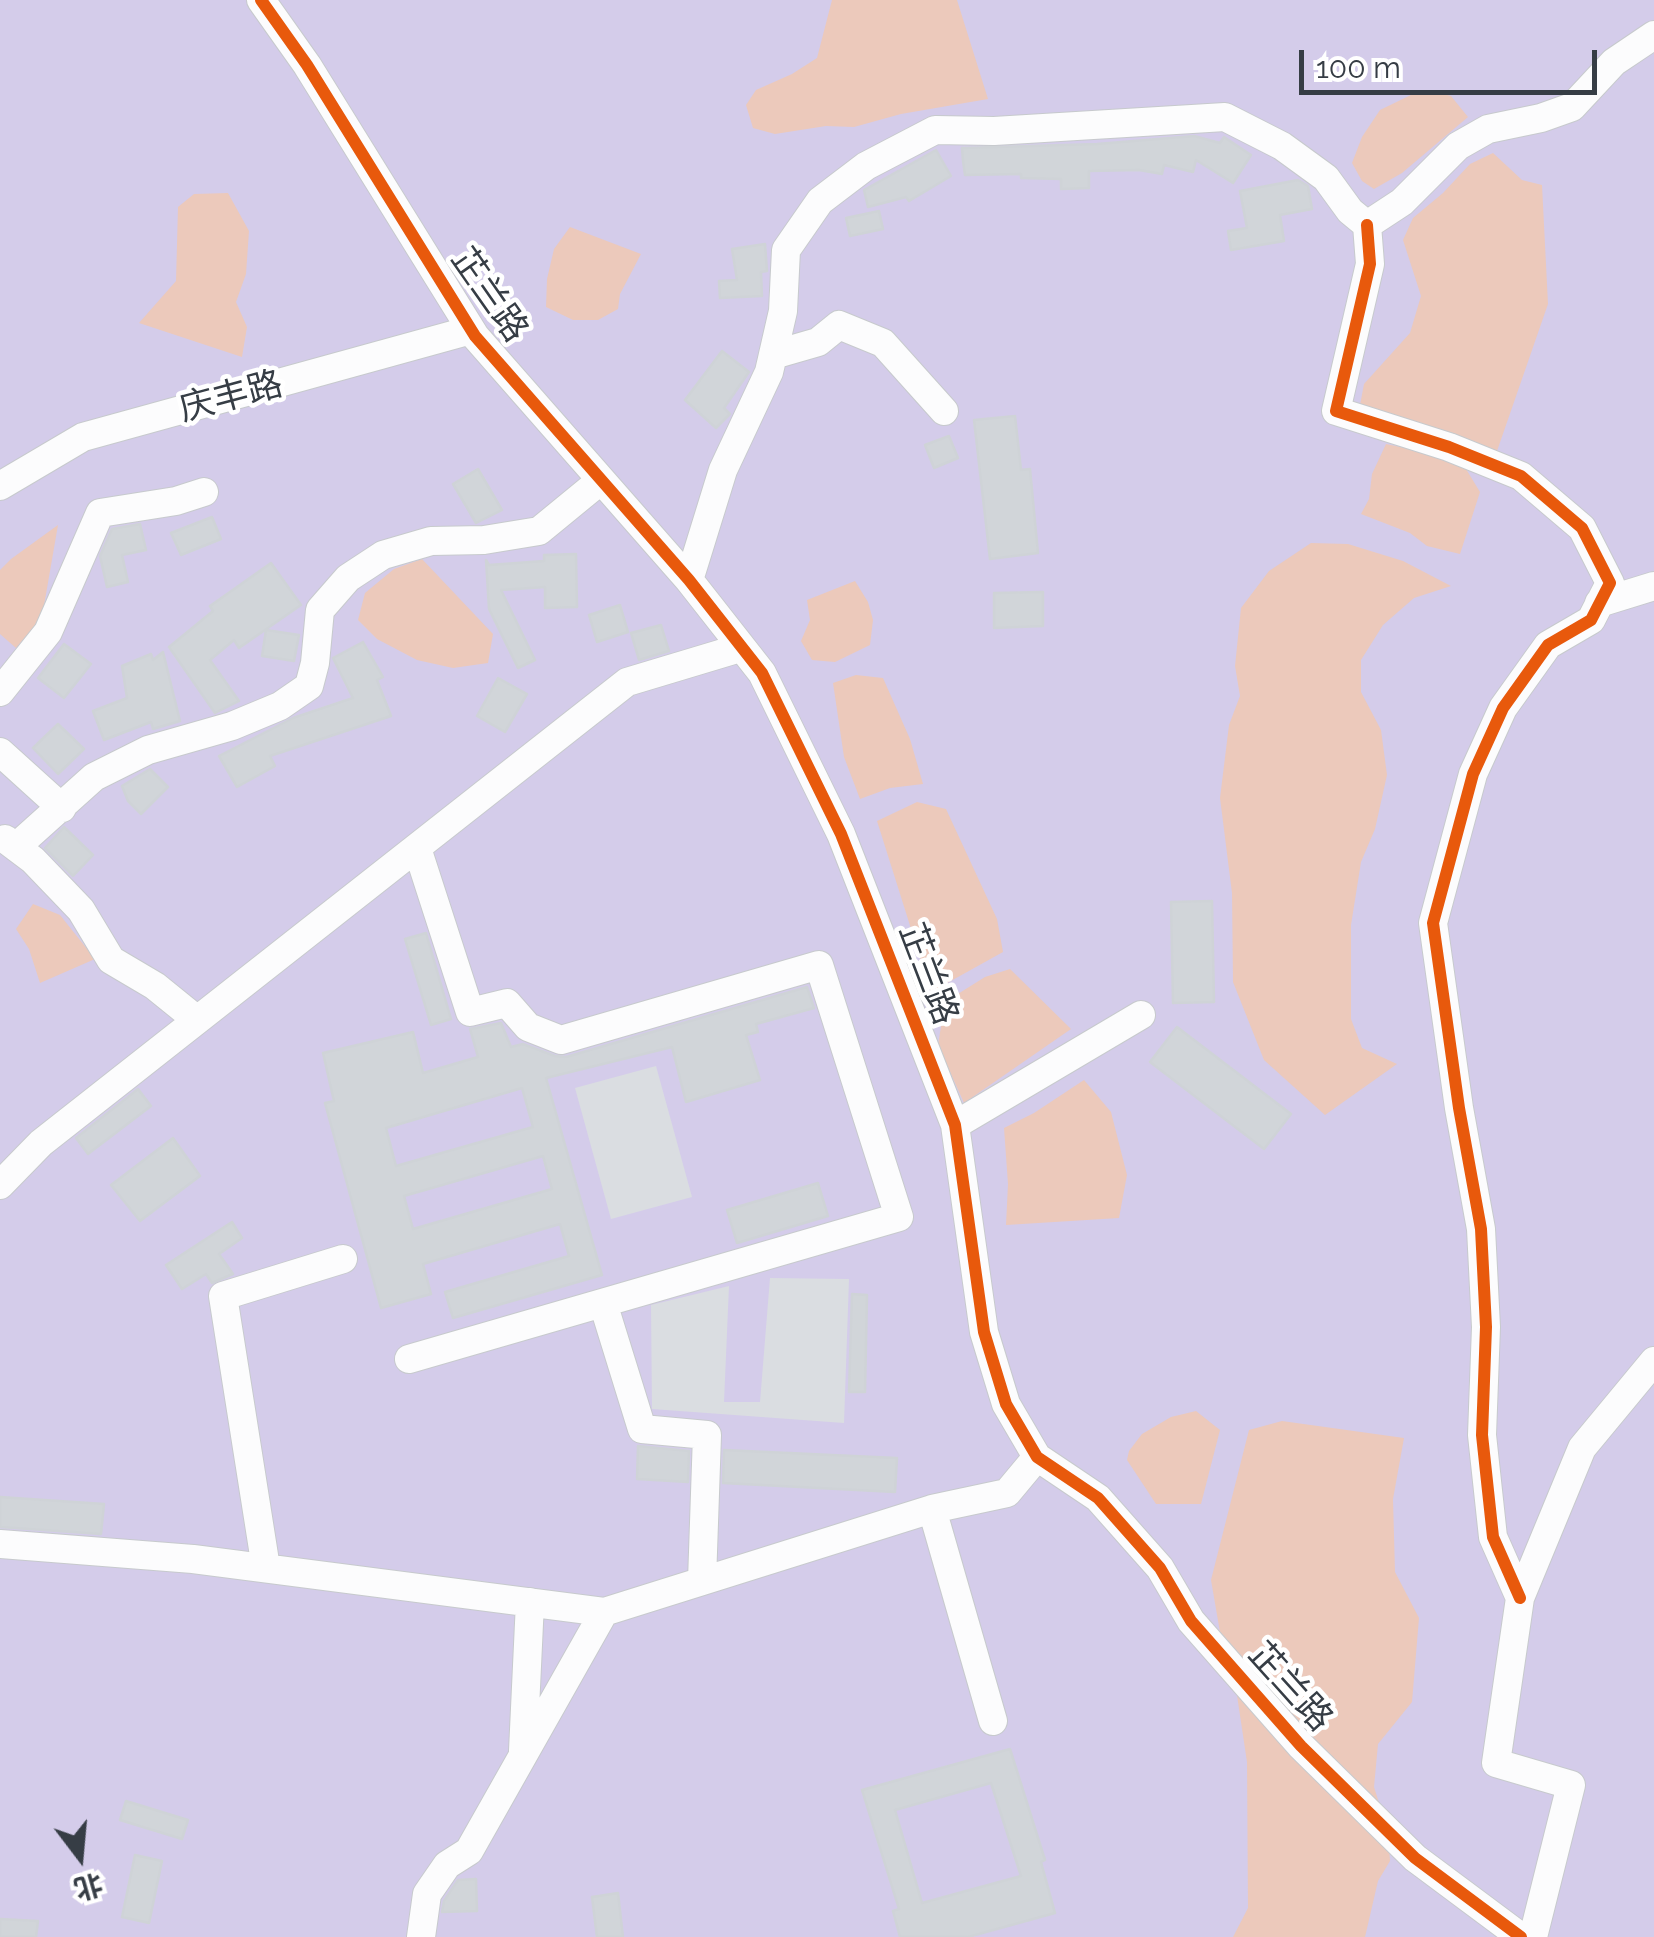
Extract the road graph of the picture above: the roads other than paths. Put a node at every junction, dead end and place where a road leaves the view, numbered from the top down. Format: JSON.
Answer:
{"nodes":[{"id":1,"x":261,"y":0,"type":"edge"},
{"id":2,"x":1654,"y":35,"type":"edge"},
{"id":3,"x":1367,"y":224,"type":"junction"},
{"id":4,"x":471,"y":330,"type":"junction"},
{"id":5,"x":773,"y":356,"type":"junction"},
{"id":6,"x":944,"y":411,"type":"dead end"},
{"id":7,"x":600,"y":480,"type":"junction"},
{"id":8,"x":0,"y":486,"type":"edge"},
{"id":9,"x":204,"y":492,"type":"dead end"},
{"id":10,"x":688,"y":580,"type":"junction"},
{"id":11,"x":1654,"y":586,"type":"edge"},
{"id":12,"x":1599,"y":603,"type":"junction"},
{"id":13,"x":740,"y":648,"type":"junction"},
{"id":14,"x":0,"y":692,"type":"edge"},
{"id":15,"x":0,"y":752,"type":"edge"},
{"id":16,"x":62,"y":808,"type":"junction"},
{"id":17,"x":8,"y":843,"type":"edge"},
{"id":18,"x":417,"y":848,"type":"junction"},
{"id":19,"x":1141,"y":1015,"type":"dead end"},
{"id":20,"x":197,"y":1020,"type":"junction"},
{"id":21,"x":955,"y":1125,"type":"junction"},
{"id":22,"x":0,"y":1184,"type":"edge"},
{"id":23,"x":343,"y":1259,"type":"dead end"},
{"id":24,"x":603,"y":1302,"type":"junction"},
{"id":25,"x":409,"y":1358,"type":"dead end"},
{"id":26,"x":1654,"y":1361,"type":"edge"},
{"id":27,"x":1037,"y":1458,"type":"junction"},
{"id":28,"x":932,"y":1510,"type":"junction"},
{"id":29,"x":0,"y":1544,"type":"edge"},
{"id":30,"x":266,"y":1568,"type":"junction"},
{"id":31,"x":702,"y":1581,"type":"junction"},
{"id":32,"x":1520,"y":1598,"type":"junction"},
{"id":33,"x":530,"y":1602,"type":"junction"},
{"id":34,"x":604,"y":1612,"type":"junction"},
{"id":35,"x":993,"y":1722,"type":"dead end"},
{"id":36,"x":522,"y":1757,"type":"junction"},
{"id":37,"x":420,"y":1937,"type":"edge"},
{"id":38,"x":1521,"y":1937,"type":"edge"},
{"id":39,"x":1533,"y":1937,"type":"edge"}],
"edges":[{"from":1,"to":4,"type":"street","name":"芷兰路"},
{"from":2,"to":3,"type":"street"},
{"from":3,"to":5,"type":"street"},
{"from":3,"to":12,"type":"street"},
{"from":4,"to":7,"type":"street","name":"芷兰路"},
{"from":4,"to":8,"type":"street","name":"庆丰路"},
{"from":5,"to":6,"type":"street"},
{"from":5,"to":10,"type":"street"},
{"from":7,"to":10,"type":"street","name":"芷兰路"},
{"from":7,"to":16,"type":"street"},
{"from":9,"to":14,"type":"street"},
{"from":10,"to":13,"type":"street","name":"芷兰路"},
{"from":11,"to":12,"type":"street"},
{"from":12,"to":32,"type":"street"},
{"from":13,"to":18,"type":"street"},
{"from":13,"to":21,"type":"street","name":"芷兰路"},
{"from":15,"to":16,"type":"street"},
{"from":16,"to":17,"type":"street"},
{"from":17,"to":20,"type":"street"},
{"from":18,"to":20,"type":"street"},
{"from":18,"to":24,"type":"street"},
{"from":19,"to":21,"type":"street"},
{"from":20,"to":22,"type":"street"},
{"from":21,"to":27,"type":"street","name":"芷兰路"},
{"from":23,"to":30,"type":"street"},
{"from":24,"to":25,"type":"street"},
{"from":24,"to":31,"type":"street"},
{"from":26,"to":32,"type":"street"},
{"from":27,"to":28,"type":"street"},
{"from":27,"to":38,"type":"street","name":"芷兰路"},
{"from":28,"to":31,"type":"street"},
{"from":28,"to":35,"type":"street"},
{"from":29,"to":30,"type":"street"},
{"from":30,"to":33,"type":"street"},
{"from":31,"to":34,"type":"street"},
{"from":32,"to":39,"type":"street"},
{"from":33,"to":34,"type":"street"},
{"from":33,"to":36,"type":"street"},
{"from":34,"to":36,"type":"street"},
{"from":36,"to":37,"type":"street"}]}
